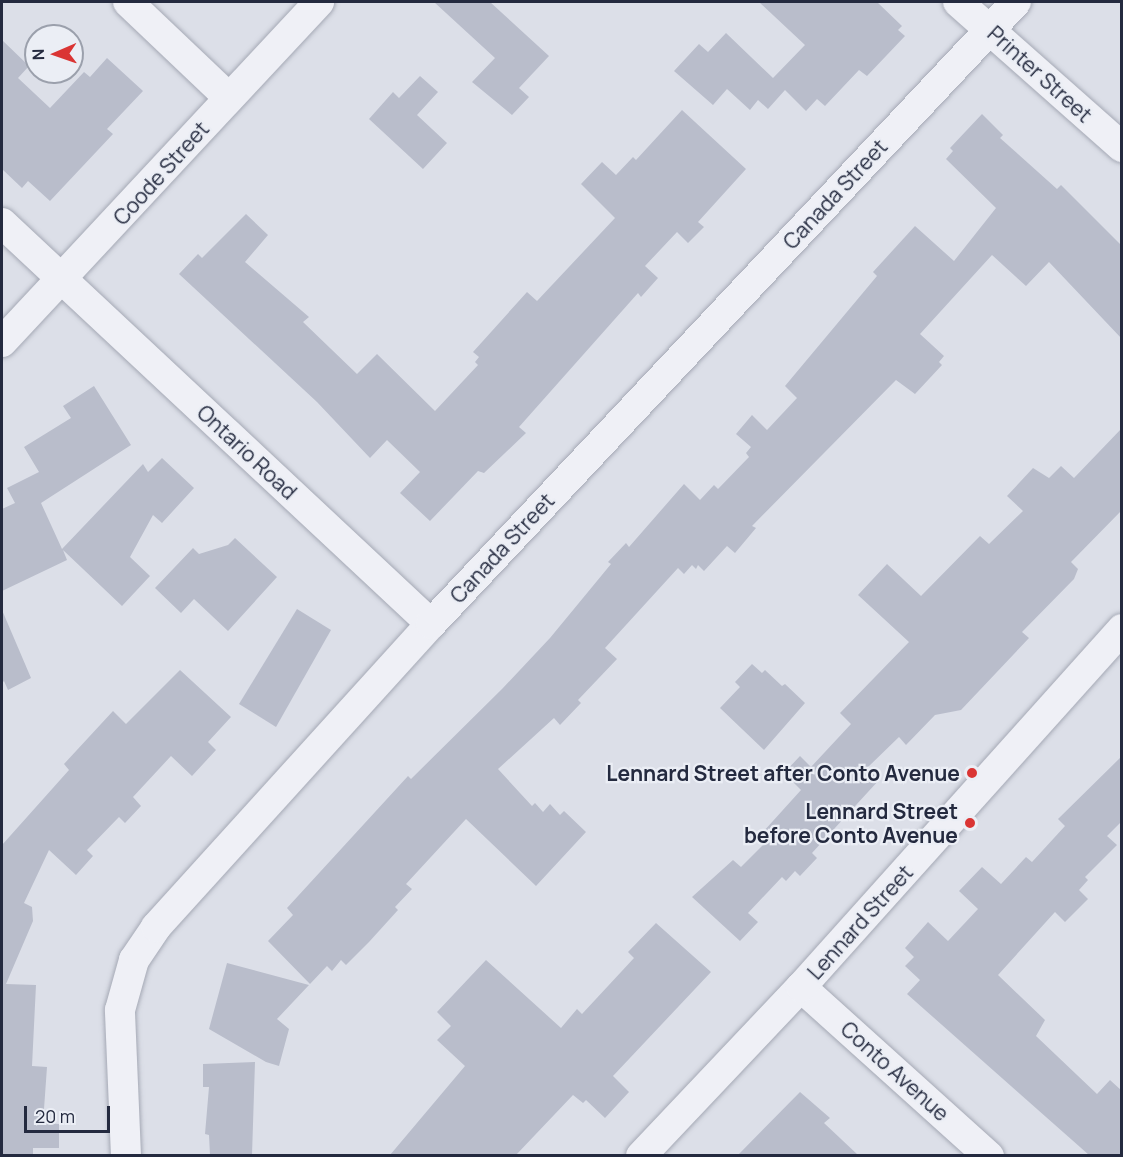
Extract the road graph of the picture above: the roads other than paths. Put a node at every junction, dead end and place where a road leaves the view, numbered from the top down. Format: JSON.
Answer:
{"nodes":[{"id":1,"x":128,"y":2,"type":"edge"},
{"id":2,"x":319,"y":2,"type":"edge"},
{"id":3,"x":958,"y":2,"type":"edge"},
{"id":4,"x":1016,"y":2,"type":"edge"},
{"id":5,"x":989,"y":30,"type":"junction"},
{"id":6,"x":229,"y":98,"type":"junction"},
{"id":7,"x":1122,"y":147,"type":"edge"},
{"id":8,"x":2,"y":223,"type":"edge"},
{"id":9,"x":63,"y":280,"type":"junction"},
{"id":10,"x":2,"y":342,"type":"edge"},
{"id":11,"x":430,"y":624,"type":"junction"},
{"id":12,"x":1122,"y":629,"type":"edge"},
{"id":13,"x":801,"y":987,"type":"junction"},
{"id":14,"x":126,"y":1155,"type":"edge"},
{"id":15,"x":640,"y":1155,"type":"edge"},
{"id":16,"x":989,"y":1155,"type":"edge"}],
"edges":[{"from":1,"to":6,"type":"street"},
{"from":2,"to":6,"type":"street","name":"Coode Street"},
{"from":3,"to":5,"type":"street","name":"Printer Street"},
{"from":4,"to":5,"type":"street","name":"Canada Street"},
{"from":5,"to":7,"type":"street","name":"Printer Street"},
{"from":5,"to":11,"type":"street","name":"Canada Street"},
{"from":6,"to":9,"type":"street","name":"Coode Street"},
{"from":8,"to":9,"type":"street","name":"Ontario Road"},
{"from":9,"to":10,"type":"street","name":"Coode Street"},
{"from":9,"to":11,"type":"street","name":"Ontario Road"},
{"from":11,"to":14,"type":"street","name":"Canada Street"},
{"from":12,"to":13,"type":"street","name":"Lennard Street"},
{"from":13,"to":15,"type":"street","name":"Lennard Street"},
{"from":13,"to":16,"type":"street","name":"Conto Avenue"}]}
